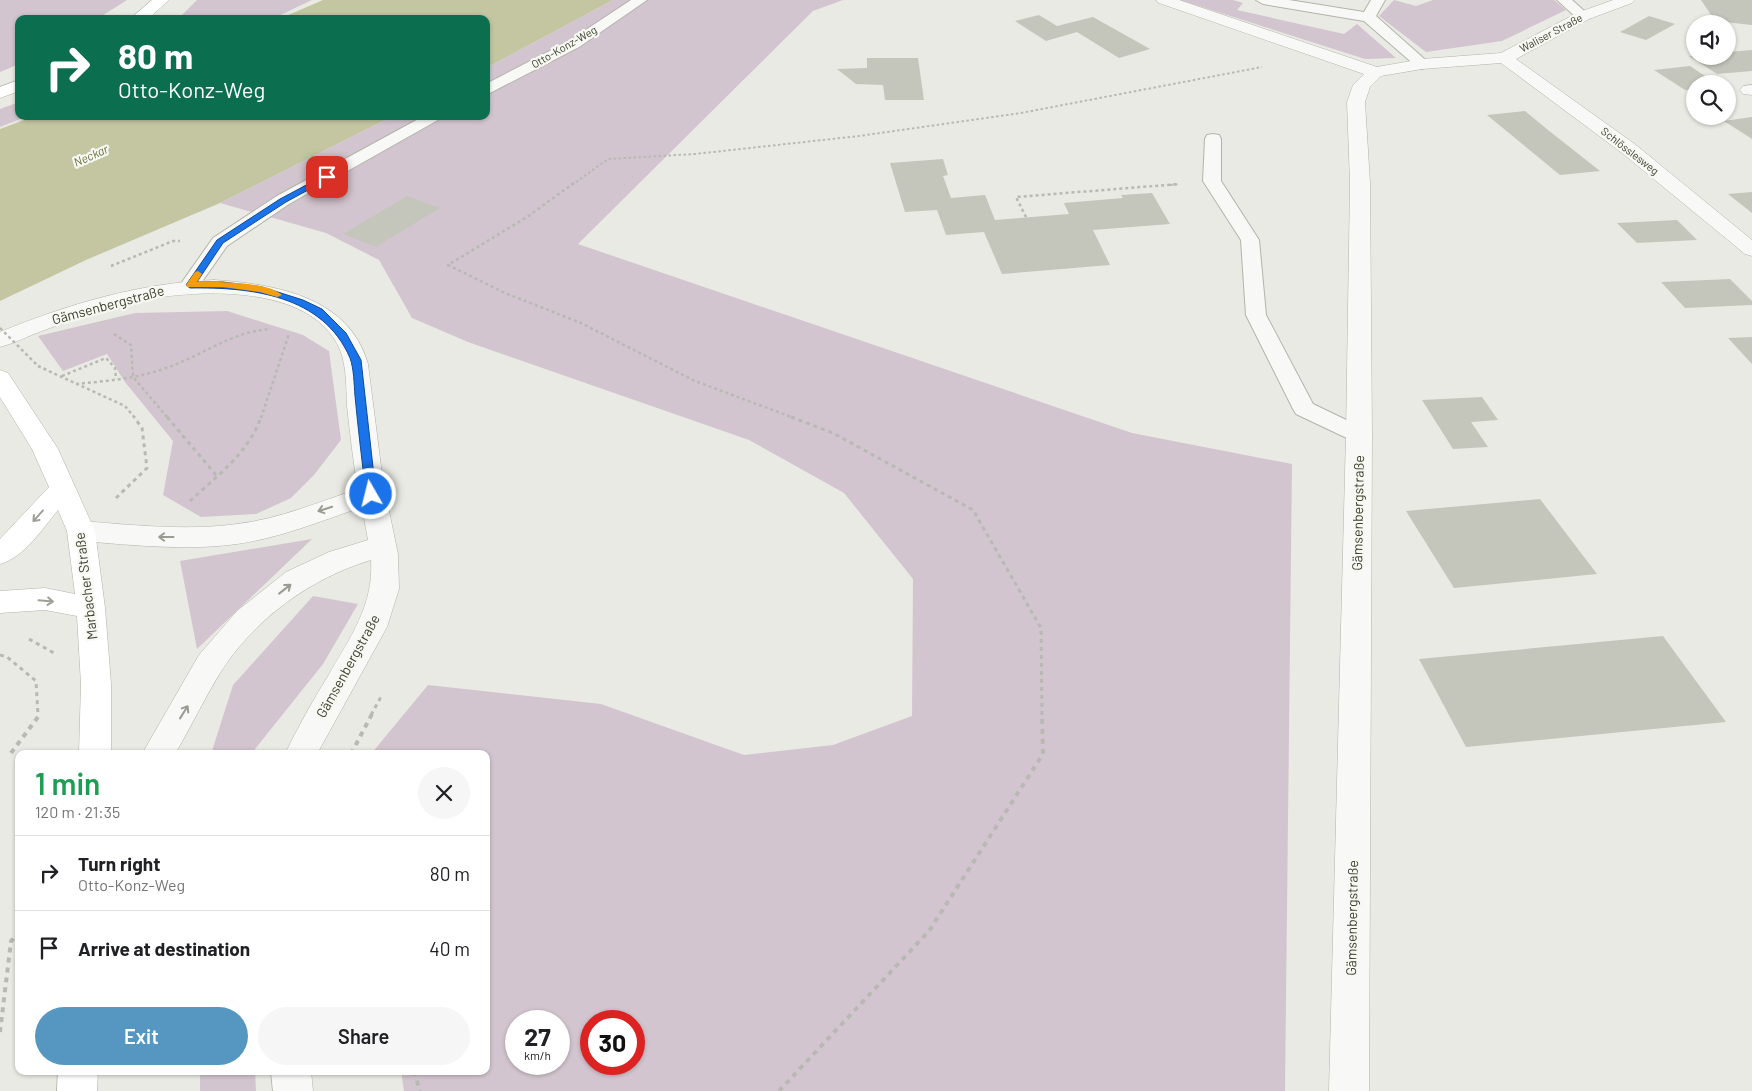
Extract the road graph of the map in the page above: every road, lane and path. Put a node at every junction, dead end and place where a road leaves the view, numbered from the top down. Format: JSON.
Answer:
{"nodes":[{"id":1,"x":161,"y":0,"type":"edge"},
{"id":2,"x":640,"y":0,"type":"edge"},
{"id":3,"x":1164,"y":0,"type":"edge"},
{"id":4,"x":1263,"y":0,"type":"edge"},
{"id":5,"x":1378,"y":0,"type":"edge"},
{"id":6,"x":1564,"y":0,"type":"edge"},
{"id":7,"x":1627,"y":0,"type":"edge"},
{"id":8,"x":143,"y":15,"type":"edge"},
{"id":9,"x":1583,"y":16,"type":"junction"},
{"id":10,"x":1368,"y":17,"type":"junction"},
{"id":11,"x":1321,"y":55,"type":"junction"},
{"id":12,"x":1505,"y":58,"type":"junction"},
{"id":13,"x":1422,"y":64,"type":"junction"},
{"id":14,"x":1376,"y":72,"type":"junction"},
{"id":15,"x":15,"y":87,"type":"edge"},
{"id":16,"x":490,"y":88,"type":"edge"},
{"id":17,"x":0,"y":94,"type":"edge"},
{"id":18,"x":431,"y":120,"type":"edge"},
{"id":19,"x":1212,"y":139,"type":"dead end"},
{"id":20,"x":1212,"y":181,"type":"junction"},
{"id":21,"x":1026,"y":217,"type":"dead end"},
{"id":22,"x":1752,"y":250,"type":"edge"},
{"id":23,"x":190,"y":285,"type":"junction"},
{"id":24,"x":0,"y":328,"type":"edge"},
{"id":25,"x":265,"y":329,"type":"dead end"},
{"id":26,"x":290,"y":329,"type":"dead end"},
{"id":27,"x":0,"y":340,"type":"edge"},
{"id":28,"x":61,"y":377,"type":"junction"},
{"id":29,"x":133,"y":377,"type":"junction"},
{"id":30,"x":116,"y":379,"type":"junction"},
{"id":31,"x":2,"y":381,"type":"edge"},
{"id":32,"x":76,"y":384,"type":"junction"},
{"id":33,"x":1359,"y":434,"type":"junction"},
{"id":34,"x":217,"y":476,"type":"junction"},
{"id":35,"x":62,"y":489,"type":"junction"},
{"id":36,"x":371,"y":494,"type":"junction"},
{"id":37,"x":189,"y":502,"type":"dead end"},
{"id":38,"x":81,"y":531,"type":"junction"},
{"id":39,"x":382,"y":546,"type":"junction"},
{"id":40,"x":0,"y":554,"type":"edge"},
{"id":41,"x":0,"y":602,"type":"edge"},
{"id":42,"x":91,"y":608,"type":"junction"},
{"id":43,"x":22,"y":635,"type":"dead end"},
{"id":44,"x":0,"y":655,"type":"edge"},
{"id":45,"x":96,"y":684,"type":"junction"},
{"id":46,"x":95,"y":746,"type":"edge"},
{"id":47,"x":160,"y":750,"type":"edge"},
{"id":48,"x":303,"y":750,"type":"edge"},
{"id":49,"x":11,"y":752,"type":"dead end"},
{"id":50,"x":15,"y":937,"type":"edge"},
{"id":51,"x":0,"y":1032,"type":"edge"},
{"id":52,"x":78,"y":1075,"type":"edge"},
{"id":53,"x":291,"y":1075,"type":"edge"},
{"id":54,"x":415,"y":1075,"type":"edge"},
{"id":55,"x":77,"y":1091,"type":"edge"},
{"id":56,"x":293,"y":1091,"type":"edge"},
{"id":57,"x":420,"y":1091,"type":"edge"},
{"id":58,"x":779,"y":1091,"type":"edge"},
{"id":59,"x":1349,"y":1091,"type":"edge"}],
"edges":[{"from":1,"to":8,"type":"main road"},
{"from":2,"to":16,"type":"lane","name":"Otto-Konz-Weg"},
{"from":3,"to":11,"type":"street"},
{"from":4,"to":10,"type":"lane"},
{"from":5,"to":10,"type":"lane"},
{"from":6,"to":9,"type":"lane"},
{"from":7,"to":9,"type":"street","name":"Waliser Straße"},
{"from":9,"to":12,"type":"street","name":"Waliser Straße"},
{"from":10,"to":13,"type":"lane"},
{"from":11,"to":14,"type":"street"},
{"from":11,"to":58,"type":"path"},
{"from":12,"to":13,"type":"street"},
{"from":12,"to":22,"type":"street","name":"Schlösslesweg"},
{"from":13,"to":14,"type":"street"},
{"from":14,"to":33,"type":"street","name":"Gämsenbergstraße"},
{"from":15,"to":17,"type":"main road"},
{"from":18,"to":23,"type":"lane"},
{"from":19,"to":20,"type":"lane"},
{"from":20,"to":21,"type":"path"},
{"from":20,"to":33,"type":"lane"},
{"from":23,"to":27,"type":"street","name":"Gämsenbergstraße"},
{"from":23,"to":36,"type":"street","name":"Gämsenbergstraße"},
{"from":24,"to":28,"type":"path","bridge":true},
{"from":25,"to":29,"type":"path"},
{"from":26,"to":34,"type":"path"},
{"from":28,"to":30,"type":"path"},
{"from":28,"to":32,"type":"path"},
{"from":29,"to":30,"type":"path"},
{"from":29,"to":34,"type":"path"},
{"from":30,"to":32,"type":"path"},
{"from":31,"to":35,"type":"main road","name":"Marbacher Straße"},
{"from":32,"to":38,"type":"path"},
{"from":33,"to":59,"type":"street","name":"Gämsenbergstraße"},
{"from":34,"to":37,"type":"path"},
{"from":35,"to":38,"type":"main road","name":"Marbacher Straße"},
{"from":35,"to":40,"type":"main road","one_way":true},
{"from":36,"to":38,"type":"street","one_way":true},
{"from":36,"to":39,"type":"street","name":"Gämsenbergstraße"},
{"from":38,"to":42,"type":"main road","name":"Marbacher Straße"},
{"from":47,"to":39,"type":"street","one_way":true},
{"from":39,"to":48,"type":"street","name":"Gämsenbergstraße"},
{"from":41,"to":42,"type":"main road","one_way":true},
{"from":42,"to":45,"type":"main road","name":"Marbacher Straße"},
{"from":43,"to":45,"type":"path"},
{"from":44,"to":49,"type":"path"},
{"from":45,"to":46,"type":"main road","name":"Marbacher Straße"},
{"from":50,"to":51,"type":"path"},
{"from":52,"to":55,"type":"main road"},
{"from":53,"to":56,"type":"street"},
{"from":54,"to":57,"type":"path"}]}
